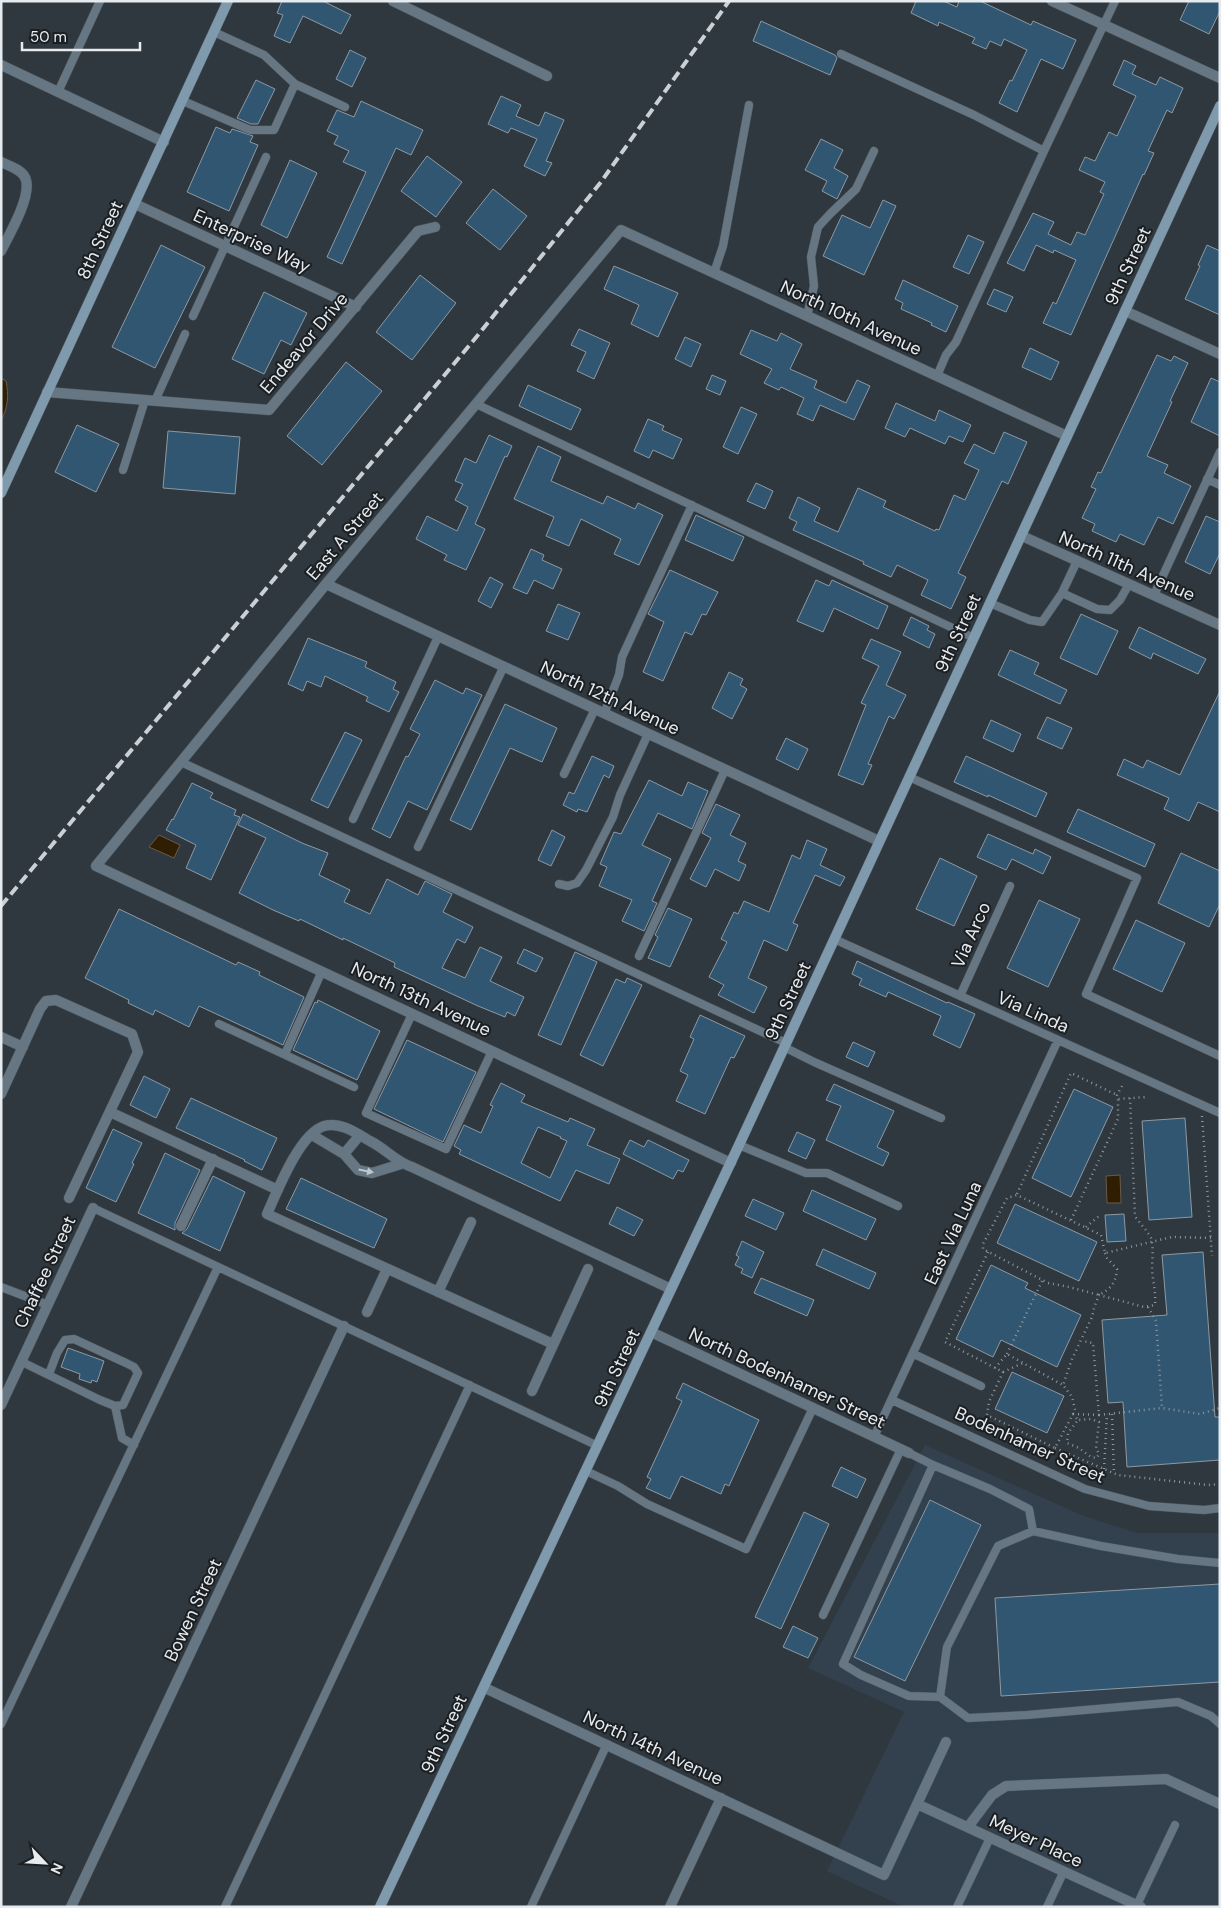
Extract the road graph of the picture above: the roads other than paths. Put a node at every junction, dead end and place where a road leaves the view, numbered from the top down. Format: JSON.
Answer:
{"nodes":[{"id":1,"x":100,"y":1,"type":"edge"},
{"id":2,"x":228,"y":1,"type":"edge"},
{"id":3,"x":393,"y":1,"type":"edge"},
{"id":4,"x":1052,"y":1,"type":"edge"},
{"id":5,"x":1115,"y":1,"type":"edge"},
{"id":6,"x":1104,"y":25,"type":"junction"},
{"id":7,"x":214,"y":32,"type":"junction"},
{"id":8,"x":841,"y":54,"type":"dead end"},
{"id":9,"x":1,"y":65,"type":"edge"},
{"id":10,"x":547,"y":76,"type":"dead end"},
{"id":11,"x":1220,"y":78,"type":"edge"},
{"id":12,"x":296,"y":84,"type":"junction"},
{"id":13,"x":58,"y":92,"type":"junction"},
{"id":14,"x":183,"y":101,"type":"junction"},
{"id":15,"x":749,"y":105,"type":"dead end"},
{"id":16,"x":1220,"y":106,"type":"edge"},
{"id":17,"x":345,"y":107,"type":"dead end"},
{"id":18,"x":164,"y":142,"type":"junction"},
{"id":19,"x":1044,"y":150,"type":"junction"},
{"id":20,"x":874,"y":151,"type":"dead end"},
{"id":21,"x":266,"y":157,"type":"dead end"},
{"id":22,"x":1,"y":162,"type":"edge"},
{"id":23,"x":135,"y":204,"type":"junction"},
{"id":24,"x":434,"y":227,"type":"dead end"},
{"id":25,"x":621,"y":230,"type":"joint"},
{"id":26,"x":225,"y":246,"type":"junction"},
{"id":27,"x":1,"y":251,"type":"edge"},
{"id":28,"x":714,"y":273,"type":"junction"},
{"id":29,"x":356,"y":307,"type":"junction"},
{"id":30,"x":1125,"y":311,"type":"junction"},
{"id":31,"x":192,"y":316,"type":"dead end"},
{"id":32,"x":806,"y":316,"type":"junction"},
{"id":33,"x":185,"y":334,"type":"dead end"},
{"id":34,"x":1220,"y":354,"type":"edge"},
{"id":35,"x":937,"y":376,"type":"junction"},
{"id":36,"x":47,"y":392,"type":"junction"},
{"id":37,"x":150,"y":400,"type":"junction"},
{"id":38,"x":476,"y":404,"type":"junction"},
{"id":39,"x":1067,"y":436,"type":"junction"},
{"id":40,"x":1220,"y":452,"type":"edge"},
{"id":41,"x":123,"y":470,"type":"dead end"},
{"id":42,"x":1207,"y":479,"type":"junction"},
{"id":43,"x":1220,"y":485,"type":"edge"},
{"id":44,"x":1,"y":493,"type":"edge"},
{"id":45,"x":692,"y":505,"type":"junction"},
{"id":46,"x":1022,"y":536,"type":"junction"},
{"id":47,"x":1077,"y":561,"type":"junction"},
{"id":48,"x":326,"y":584,"type":"junction"},
{"id":49,"x":1129,"y":584,"type":"junction"},
{"id":50,"x":1062,"y":593,"type":"junction"},
{"id":51,"x":1154,"y":595,"type":"junction"},
{"id":52,"x":990,"y":603,"type":"junction"},
{"id":53,"x":1220,"y":625,"type":"edge"},
{"id":54,"x":438,"y":637,"type":"junction"},
{"id":55,"x":974,"y":638,"type":"junction"},
{"id":56,"x":504,"y":666,"type":"junction"},
{"id":57,"x":599,"y":712,"type":"junction"},
{"id":58,"x":648,"y":734,"type":"junction"},
{"id":59,"x":181,"y":762,"type":"junction"},
{"id":60,"x":725,"y":770,"type":"junction"},
{"id":61,"x":564,"y":774,"type":"dead end"},
{"id":62,"x":910,"y":777,"type":"junction"},
{"id":63,"x":353,"y":819,"type":"dead end"},
{"id":64,"x":879,"y":841,"type":"junction"},
{"id":65,"x":418,"y":847,"type":"dead end"},
{"id":66,"x":96,"y":866,"type":"joint"},
{"id":67,"x":559,"y":884,"type":"dead end"},
{"id":68,"x":1010,"y":886,"type":"dead end"},
{"id":69,"x":834,"y":939,"type":"junction"},
{"id":70,"x":640,"y":956,"type":"dead end"},
{"id":71,"x":322,"y":971,"type":"junction"},
{"id":72,"x":960,"y":996,"type":"junction"},
{"id":73,"x":412,"y":1014,"type":"junction"},
{"id":74,"x":219,"y":1024,"type":"dead end"},
{"id":75,"x":1,"y":1037,"type":"edge"},
{"id":76,"x":1058,"y":1040,"type":"junction"},
{"id":77,"x":785,"y":1045,"type":"junction"},
{"id":78,"x":23,"y":1047,"type":"junction"},
{"id":79,"x":492,"y":1051,"type":"junction"},
{"id":80,"x":285,"y":1054,"type":"junction"},
{"id":81,"x":1220,"y":1056,"type":"edge"},
{"id":82,"x":354,"y":1087,"type":"dead end"},
{"id":83,"x":1,"y":1094,"type":"edge"},
{"id":84,"x":110,"y":1112,"type":"junction"},
{"id":85,"x":1220,"y":1113,"type":"edge"},
{"id":86,"x":941,"y":1118,"type":"dead end"},
{"id":87,"x":312,"y":1135,"type":"junction"},
{"id":88,"x":360,"y":1135,"type":"junction"},
{"id":89,"x":739,"y":1145,"type":"junction"},
{"id":90,"x":344,"y":1154,"type":"junction"},
{"id":91,"x":213,"y":1160,"type":"junction"},
{"id":92,"x":731,"y":1163,"type":"junction"},
{"id":93,"x":401,"y":1164,"type":"junction"},
{"id":94,"x":278,"y":1190,"type":"junction"},
{"id":95,"x":69,"y":1198,"type":"dead end"},
{"id":96,"x":898,"y":1206,"type":"dead end"},
{"id":97,"x":93,"y":1208,"type":"joint"},
{"id":98,"x":471,"y":1222,"type":"dead end"},
{"id":99,"x":181,"y":1226,"type":"dead end"},
{"id":100,"x":218,"y":1267,"type":"junction"},
{"id":101,"x":387,"y":1269,"type":"junction"},
{"id":102,"x":588,"y":1269,"type":"dead end"},
{"id":103,"x":1,"y":1286,"type":"edge"},
{"id":104,"x":671,"y":1290,"type":"junction"},
{"id":105,"x":438,"y":1292,"type":"junction"},
{"id":106,"x":48,"y":1305,"type":"junction"},
{"id":107,"x":367,"y":1312,"type":"dead end"},
{"id":108,"x":344,"y":1326,"type":"junction"},
{"id":109,"x":651,"y":1332,"type":"junction"},
{"id":110,"x":553,"y":1344,"type":"junction"},
{"id":111,"x":914,"y":1354,"type":"junction"},
{"id":112,"x":22,"y":1362,"type":"junction"},
{"id":113,"x":49,"y":1374,"type":"junction"},
{"id":114,"x":470,"y":1385,"type":"junction"},
{"id":115,"x":981,"y":1386,"type":"dead end"},
{"id":116,"x":532,"y":1391,"type":"dead end"},
{"id":117,"x":892,"y":1400,"type":"junction"},
{"id":118,"x":1,"y":1405,"type":"edge"},
{"id":119,"x":116,"y":1406,"type":"junction"},
{"id":120,"x":813,"y":1408,"type":"junction"},
{"id":121,"x":874,"y":1437,"type":"junction"},
{"id":122,"x":134,"y":1445,"type":"junction"},
{"id":123,"x":598,"y":1446,"type":"junction"},
{"id":124,"x":905,"y":1451,"type":"junction"},
{"id":125,"x":933,"y":1465,"type":"junction"},
{"id":126,"x":586,"y":1471,"type":"junction"},
{"id":127,"x":1220,"y":1508,"type":"edge"},
{"id":128,"x":1033,"y":1531,"type":"junction"},
{"id":129,"x":1220,"y":1563,"type":"edge"},
{"id":130,"x":823,"y":1615,"type":"dead end"},
{"id":131,"x":485,"y":1688,"type":"junction"},
{"id":132,"x":940,"y":1697,"type":"junction"},
{"id":133,"x":1,"y":1724,"type":"edge"},
{"id":134,"x":1220,"y":1724,"type":"edge"},
{"id":135,"x":946,"y":1742,"type":"dead end"},
{"id":136,"x":606,"y":1744,"type":"junction"},
{"id":137,"x":721,"y":1798,"type":"junction"},
{"id":138,"x":917,"y":1804,"type":"junction"},
{"id":139,"x":1220,"y":1804,"type":"edge"},
{"id":140,"x":1175,"y":1824,"type":"dead end"},
{"id":141,"x":968,"y":1827,"type":"junction"},
{"id":142,"x":990,"y":1838,"type":"junction"},
{"id":143,"x":1064,"y":1871,"type":"junction"},
{"id":144,"x":1138,"y":1906,"type":"edge"},
{"id":145,"x":71,"y":1907,"type":"edge"},
{"id":146,"x":225,"y":1907,"type":"edge"},
{"id":147,"x":380,"y":1907,"type":"edge"},
{"id":148,"x":531,"y":1907,"type":"edge"},
{"id":149,"x":670,"y":1907,"type":"edge"},
{"id":150,"x":957,"y":1907,"type":"edge"},
{"id":151,"x":1047,"y":1907,"type":"edge"}],
"edges":[{"from":1,"to":13,"type":"lane"},
{"from":2,"to":7,"type":"street","name":"8th Street"},
{"from":3,"to":10,"type":"street"},
{"from":4,"to":6,"type":"street"},
{"from":5,"to":6,"type":"lane"},
{"from":6,"to":11,"type":"street"},
{"from":6,"to":19,"type":"lane"},
{"from":7,"to":12,"type":"lane"},
{"from":7,"to":14,"type":"street","name":"8th Street"},
{"from":8,"to":19,"type":"lane"},
{"from":9,"to":13,"type":"street"},
{"from":12,"to":14,"type":"lane"},
{"from":12,"to":17,"type":"lane"},
{"from":13,"to":18,"type":"street"},
{"from":14,"to":18,"type":"street","name":"8th Street"},
{"from":15,"to":28,"type":"lane"},
{"from":16,"to":30,"type":"street","name":"9th Street"},
{"from":18,"to":23,"type":"street","name":"8th Street"},
{"from":19,"to":35,"type":"lane"},
{"from":20,"to":32,"type":"lane"},
{"from":21,"to":26,"type":"lane"},
{"from":22,"to":27,"type":"street"},
{"from":23,"to":26,"type":"street","name":"Enterprise Way"},
{"from":23,"to":36,"type":"street","name":"8th Street"},
{"from":24,"to":29,"type":"street","name":"Endeavor Drive"},
{"from":25,"to":28,"type":"street","name":"North 10th Avenue"},
{"from":25,"to":38,"type":"street","name":"East A Street"},
{"from":26,"to":29,"type":"street","name":"Enterprise Way"},
{"from":26,"to":31,"type":"lane"},
{"from":28,"to":32,"type":"street","name":"North 10th Avenue"},
{"from":29,"to":37,"type":"street","name":"Endeavor Drive"},
{"from":30,"to":34,"type":"street"},
{"from":30,"to":39,"type":"street","name":"9th Street"},
{"from":32,"to":35,"type":"street","name":"North 10th Avenue"},
{"from":33,"to":37,"type":"lane"},
{"from":35,"to":39,"type":"street","name":"North 10th Avenue"},
{"from":36,"to":37,"type":"street","name":"Endeavor Drive"},
{"from":36,"to":44,"type":"street","name":"8th Street"},
{"from":37,"to":41,"type":"lane"},
{"from":38,"to":45,"type":"lane"},
{"from":38,"to":48,"type":"street","name":"East A Street"},
{"from":39,"to":46,"type":"street","name":"9th Street"},
{"from":40,"to":42,"type":"lane"},
{"from":42,"to":43,"type":"lane"},
{"from":42,"to":51,"type":"lane"},
{"from":45,"to":55,"type":"lane"},
{"from":45,"to":57,"type":"lane"},
{"from":46,"to":47,"type":"street","name":"North 11th Avenue"},
{"from":46,"to":52,"type":"street","name":"9th Street"},
{"from":47,"to":49,"type":"street","name":"North 11th Avenue"},
{"from":47,"to":50,"type":"lane"},
{"from":48,"to":54,"type":"street","name":"North 12th Avenue"},
{"from":48,"to":59,"type":"street","name":"East A Street"},
{"from":49,"to":50,"type":"lane"},
{"from":49,"to":51,"type":"street","name":"North 11th Avenue"},
{"from":50,"to":52,"type":"lane"},
{"from":51,"to":53,"type":"street","name":"North 11th Avenue"},
{"from":52,"to":55,"type":"street","name":"9th Street"},
{"from":54,"to":56,"type":"street","name":"North 12th Avenue"},
{"from":54,"to":63,"type":"lane"},
{"from":55,"to":62,"type":"street","name":"9th Street"},
{"from":56,"to":57,"type":"street","name":"North 12th Avenue"},
{"from":56,"to":65,"type":"lane"},
{"from":57,"to":58,"type":"street","name":"North 12th Avenue"},
{"from":57,"to":61,"type":"lane"},
{"from":58,"to":60,"type":"street","name":"North 12th Avenue"},
{"from":58,"to":67,"type":"lane"},
{"from":59,"to":66,"type":"street","name":"East A Street"},
{"from":59,"to":77,"type":"lane"},
{"from":60,"to":64,"type":"street","name":"North 12th Avenue"},
{"from":60,"to":70,"type":"lane"},
{"from":62,"to":64,"type":"street","name":"9th Street"},
{"from":62,"to":81,"type":"lane"},
{"from":64,"to":69,"type":"street","name":"9th Street"},
{"from":66,"to":71,"type":"street","name":"North 13th Avenue"},
{"from":68,"to":72,"type":"lane","name":"Via Arco"},
{"from":69,"to":72,"type":"lane","name":"Via Linda"},
{"from":69,"to":77,"type":"street","name":"9th Street"},
{"from":71,"to":73,"type":"street","name":"North 13th Avenue"},
{"from":71,"to":80,"type":"lane"},
{"from":72,"to":76,"type":"lane","name":"Via Linda"},
{"from":73,"to":79,"type":"street","name":"North 13th Avenue"},
{"from":73,"to":79,"type":"lane"},
{"from":74,"to":80,"type":"lane"},
{"from":75,"to":78,"type":"street"},
{"from":76,"to":85,"type":"lane","name":"Via Linda"},
{"from":76,"to":111,"type":"lane","name":"East Via Luna"},
{"from":77,"to":86,"type":"lane"},
{"from":77,"to":89,"type":"street","name":"9th Street"},
{"from":78,"to":83,"type":"street"},
{"from":78,"to":84,"type":"street"},
{"from":79,"to":92,"type":"street","name":"North 13th Avenue"},
{"from":80,"to":82,"type":"lane"},
{"from":84,"to":91,"type":"street"},
{"from":84,"to":95,"type":"street"},
{"from":87,"to":88,"type":"street"},
{"from":87,"to":90,"type":"street"},
{"from":87,"to":94,"type":"street"},
{"from":88,"to":90,"type":"street"},
{"from":88,"to":93,"type":"street"},
{"from":89,"to":92,"type":"street","name":"9th Street"},
{"from":89,"to":96,"type":"lane"},
{"from":90,"to":93,"type":"street","one_way":true},
{"from":91,"to":94,"type":"street"},
{"from":91,"to":99,"type":"street"},
{"from":92,"to":104,"type":"street","name":"9th Street"},
{"from":93,"to":104,"type":"street"},
{"from":94,"to":101,"type":"street"},
{"from":97,"to":100,"type":"lane"},
{"from":97,"to":106,"type":"street","name":"Chaffee Street"},
{"from":98,"to":105,"type":"street"},
{"from":100,"to":108,"type":"lane"},
{"from":100,"to":122,"type":"lane"},
{"from":101,"to":105,"type":"street"},
{"from":101,"to":107,"type":"street"},
{"from":102,"to":110,"type":"street"},
{"from":103,"to":106,"type":"lane"},
{"from":104,"to":109,"type":"street","name":"9th Street"},
{"from":105,"to":110,"type":"street"},
{"from":106,"to":112,"type":"street","name":"Chaffee Street"},
{"from":108,"to":114,"type":"lane"},
{"from":108,"to":145,"type":"street","name":"Bowen Street"},
{"from":109,"to":120,"type":"street","name":"North Bodenhamer Street"},
{"from":109,"to":123,"type":"street","name":"9th Street"},
{"from":110,"to":116,"type":"street"},
{"from":111,"to":115,"type":"lane"},
{"from":111,"to":117,"type":"lane","name":"East Via Luna"},
{"from":112,"to":113,"type":"lane"},
{"from":112,"to":118,"type":"street","name":"Chaffee Street"},
{"from":113,"to":119,"type":"lane"},
{"from":113,"to":119,"type":"lane"},
{"from":114,"to":123,"type":"lane"},
{"from":114,"to":146,"type":"lane"},
{"from":117,"to":121,"type":"lane","name":"East Via Luna"},
{"from":117,"to":127,"type":"lane","name":"Bodenhamer Street"},
{"from":119,"to":122,"type":"lane"},
{"from":120,"to":121,"type":"street","name":"North Bodenhamer Street"},
{"from":120,"to":126,"type":"lane"},
{"from":121,"to":124,"type":"street","name":"North Bodenhamer Street"},
{"from":122,"to":133,"type":"lane"},
{"from":123,"to":126,"type":"street","name":"9th Street"},
{"from":124,"to":125,"type":"lane"},
{"from":124,"to":130,"type":"lane"},
{"from":125,"to":128,"type":"lane"},
{"from":125,"to":132,"type":"lane"},
{"from":126,"to":131,"type":"street","name":"9th Street"},
{"from":128,"to":129,"type":"lane"},
{"from":128,"to":132,"type":"lane"},
{"from":131,"to":136,"type":"street","name":"North 14th Avenue"},
{"from":131,"to":147,"type":"street","name":"9th Street"},
{"from":132,"to":134,"type":"lane"},
{"from":135,"to":138,"type":"street"},
{"from":136,"to":137,"type":"street","name":"North 14th Avenue"},
{"from":136,"to":148,"type":"lane"},
{"from":137,"to":138,"type":"street","name":"North 14th Avenue"},
{"from":137,"to":149,"type":"street"},
{"from":138,"to":141,"type":"street","name":"Meyer Place"},
{"from":139,"to":141,"type":"street"},
{"from":140,"to":144,"type":"lane"},
{"from":141,"to":142,"type":"street","name":"Meyer Place"},
{"from":142,"to":143,"type":"street","name":"Meyer Place"},
{"from":142,"to":150,"type":"lane"},
{"from":143,"to":144,"type":"street","name":"Meyer Place"},
{"from":143,"to":151,"type":"lane"}]}
